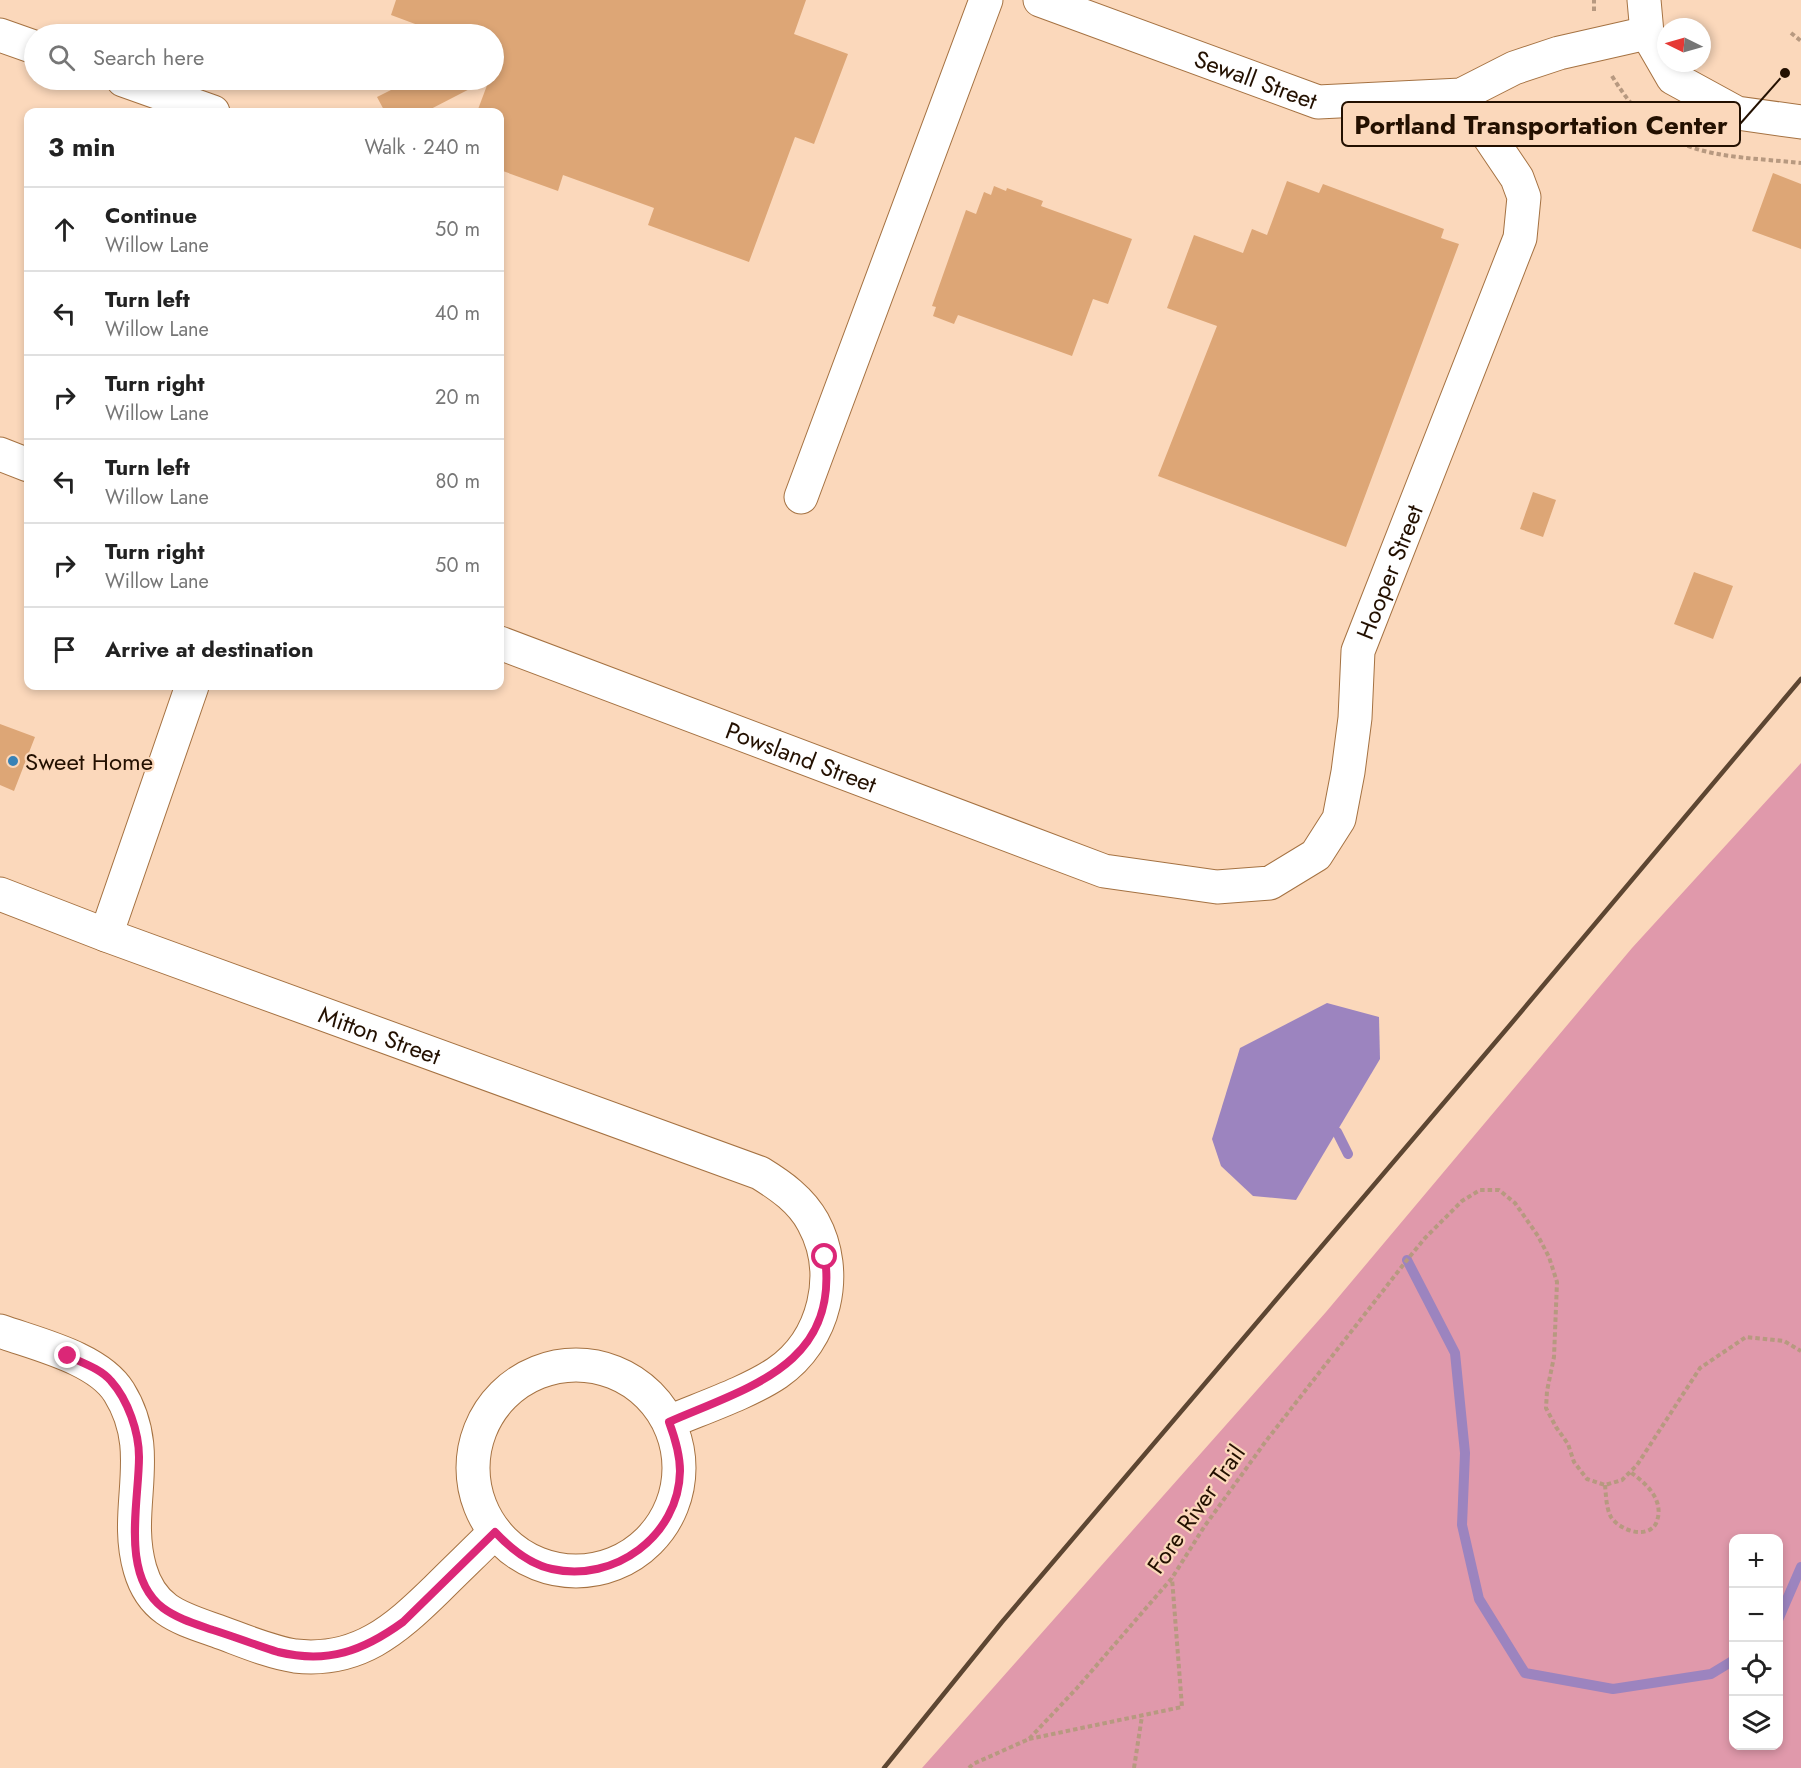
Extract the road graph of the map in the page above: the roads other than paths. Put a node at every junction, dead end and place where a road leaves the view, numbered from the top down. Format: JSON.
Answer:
{"nodes":[{"id":1,"x":986,"y":0,"type":"edge"},
{"id":2,"x":1040,"y":0,"type":"edge"},
{"id":3,"x":1644,"y":0,"type":"edge"},
{"id":4,"x":1647,"y":33,"type":"junction"},
{"id":5,"x":0,"y":35,"type":"edge"},
{"id":6,"x":24,"y":43,"type":"edge"},
{"id":7,"x":151,"y":90,"type":"edge"},
{"id":8,"x":1461,"y":96,"type":"junction"},
{"id":9,"x":202,"y":108,"type":"edge"},
{"id":10,"x":1801,"y":122,"type":"edge"},
{"id":11,"x":0,"y":454,"type":"edge"},
{"id":12,"x":24,"y":463,"type":"edge"},
{"id":13,"x":801,"y":497,"type":"dead end"},
{"id":14,"x":504,"y":645,"type":"edge"},
{"id":15,"x":191,"y":690,"type":"edge"},
{"id":16,"x":1104,"y":871,"type":"joint"},
{"id":17,"x":0,"y":894,"type":"edge"},
{"id":18,"x":106,"y":935,"type":"junction"},
{"id":19,"x":0,"y":1331,"type":"edge"},
{"id":20,"x":669,"y":1422,"type":"junction"},
{"id":21,"x":495,"y":1532,"type":"junction"}],
"edges":[{"from":1,"to":13,"type":"street"},
{"from":2,"to":8,"type":"street","name":"Sewall Street"},
{"from":3,"to":4,"type":"street"},
{"from":4,"to":8,"type":"street","name":"Sewall Street"},
{"from":4,"to":10,"type":"street"},
{"from":5,"to":6,"type":"street"},
{"from":7,"to":9,"type":"street"},
{"from":8,"to":16,"type":"street","name":"Hooper Street"},
{"from":11,"to":12,"type":"street"},
{"from":14,"to":16,"type":"street","name":"Powsland Street"},
{"from":15,"to":18,"type":"street"},
{"from":17,"to":18,"type":"street","name":"Mitton Street"},
{"from":18,"to":20,"type":"street","name":"Mitton Street"},
{"from":19,"to":21,"type":"street"},
{"from":20,"to":21,"type":"street"},
{"from":20,"to":21,"type":"street"}]}
